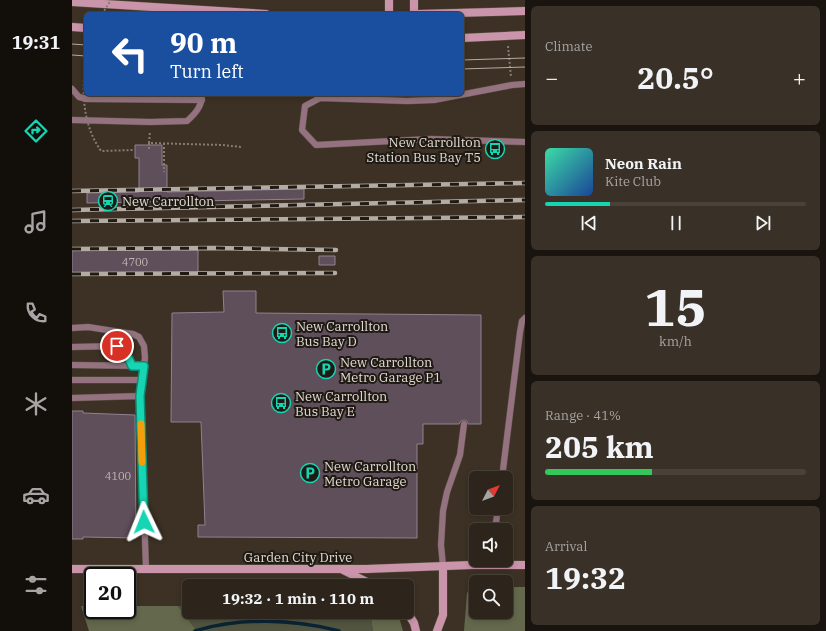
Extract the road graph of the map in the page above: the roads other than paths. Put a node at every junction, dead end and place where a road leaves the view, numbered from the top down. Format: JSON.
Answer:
{"nodes":[{"id":1,"x":389,"y":0,"type":"edge"},
{"id":2,"x":414,"y":0,"type":"edge"},
{"id":3,"x":72,"y":2,"type":"edge"},
{"id":4,"x":525,"y":11,"type":"edge"},
{"id":5,"x":201,"y":12,"type":"edge"},
{"id":6,"x":389,"y":12,"type":"edge"},
{"id":7,"x":414,"y":12,"type":"edge"},
{"id":8,"x":464,"y":13,"type":"edge"},
{"id":9,"x":72,"y":27,"type":"edge"},
{"id":10,"x":84,"y":28,"type":"edge"},
{"id":11,"x":525,"y":35,"type":"edge"},
{"id":12,"x":464,"y":38,"type":"edge"},
{"id":13,"x":525,"y":84,"type":"edge"},
{"id":14,"x":72,"y":90,"type":"edge"},
{"id":15,"x":464,"y":94,"type":"edge"},
{"id":16,"x":455,"y":96,"type":"edge"},
{"id":17,"x":202,"y":97,"type":"edge"},
{"id":18,"x":72,"y":120,"type":"edge"},
{"id":19,"x":525,"y":142,"type":"edge"},
{"id":20,"x":525,"y":318,"type":"edge"},
{"id":21,"x":72,"y":328,"type":"edge"},
{"id":22,"x":72,"y":348,"type":"edge"},
{"id":23,"x":72,"y":365,"type":"edge"},
{"id":24,"x":132,"y":366,"type":"junction"},
{"id":25,"x":144,"y":366,"type":"junction"},
{"id":26,"x":72,"y":380,"type":"edge"},
{"id":27,"x":142,"y":380,"type":"junction"},
{"id":28,"x":140,"y":396,"type":"junction"},
{"id":29,"x":72,"y":398,"type":"edge"},
{"id":30,"x":464,"y":424,"type":"dead end"},
{"id":31,"x":503,"y":471,"type":"edge"},
{"id":32,"x":469,"y":564,"type":"edge"},
{"id":33,"x":513,"y":564,"type":"edge"},
{"id":34,"x":525,"y":565,"type":"edge"},
{"id":35,"x":443,"y":566,"type":"junction"},
{"id":36,"x":340,"y":568,"type":"junction"},
{"id":37,"x":72,"y":569,"type":"edge"},
{"id":38,"x":146,"y":569,"type":"junction"},
{"id":39,"x":361,"y":579,"type":"edge"},
{"id":40,"x":411,"y":619,"type":"edge"},
{"id":41,"x":416,"y":631,"type":"edge"},
{"id":42,"x":437,"y":631,"type":"edge"}],
"edges":[{"from":1,"to":6,"type":"main road"},
{"from":2,"to":7,"type":"main road"},
{"from":3,"to":5,"type":"main road"},
{"from":4,"to":8,"type":"main road"},
{"from":9,"to":10,"type":"main road"},
{"from":11,"to":12,"type":"main road"},
{"from":13,"to":15,"type":"lane"},
{"from":14,"to":17,"type":"lane"},
{"from":16,"to":19,"type":"lane"},
{"from":17,"to":18,"type":"lane"},
{"from":20,"to":31,"type":"lane"},
{"from":21,"to":25,"type":"lane"},
{"from":22,"to":24,"type":"lane"},
{"from":23,"to":24,"type":"lane"},
{"from":24,"to":25,"type":"lane"},
{"from":25,"to":27,"type":"lane"},
{"from":26,"to":27,"type":"lane"},
{"from":27,"to":28,"type":"lane"},
{"from":28,"to":29,"type":"lane"},
{"from":28,"to":38,"type":"lane"},
{"from":30,"to":35,"type":"lane"},
{"from":32,"to":35,"type":"main road","name":"Garden City Drive"},
{"from":33,"to":34,"type":"main road","name":"Garden City Drive"},
{"from":35,"to":36,"type":"main road","name":"Garden City Drive"},
{"from":35,"to":42,"type":"main road"},
{"from":36,"to":38,"type":"main road","name":"Garden City Drive"},
{"from":36,"to":39,"type":"main road"},
{"from":37,"to":38,"type":"main road","name":"Garden City Drive"},
{"from":40,"to":41,"type":"main road"}]}
